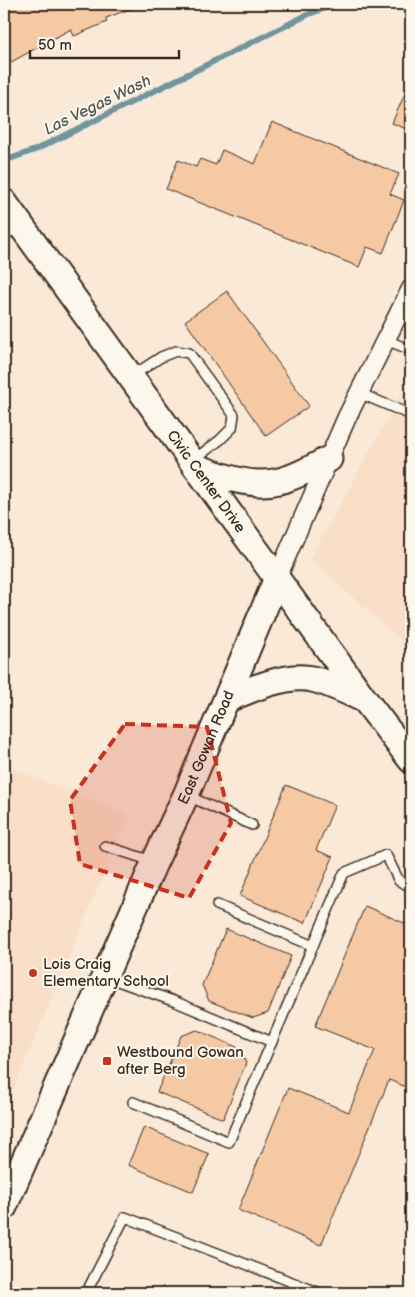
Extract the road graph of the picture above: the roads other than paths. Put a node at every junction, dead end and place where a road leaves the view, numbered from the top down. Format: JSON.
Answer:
{"nodes":[{"id":1,"x":11,"y":221,"type":"edge"},
{"id":2,"x":411,"y":289,"type":"edge"},
{"id":3,"x":386,"y":340,"type":"junction"},
{"id":4,"x":411,"y":350,"type":"edge"},
{"id":5,"x":131,"y":377,"type":"junction"},
{"id":6,"x":359,"y":393,"type":"junction"},
{"id":7,"x":411,"y":415,"type":"edge"},
{"id":8,"x":328,"y":459,"type":"junction"},
{"id":9,"x":194,"y":464,"type":"junction"},
{"id":10,"x":277,"y":578,"type":"junction"},
{"id":11,"x":226,"y":700,"type":"junction"},
{"id":12,"x":365,"y":700,"type":"junction"},
{"id":13,"x":411,"y":760,"type":"edge"},
{"id":14,"x":186,"y":795,"type":"junction"},
{"id":15,"x":252,"y":825,"type":"dead end"},
{"id":16,"x":105,"y":846,"type":"dead end"},
{"id":17,"x":155,"y":861,"type":"junction"},
{"id":18,"x":411,"y":887,"type":"edge"},
{"id":19,"x":217,"y":905,"type":"dead end"},
{"id":20,"x":313,"y":946,"type":"junction"},
{"id":21,"x":105,"y":976,"type":"junction"},
{"id":22,"x":272,"y":1042,"type":"junction"},
{"id":23,"x":133,"y":1102,"type":"dead end"},
{"id":24,"x":6,"y":1198,"type":"edge"},
{"id":25,"x":86,"y":1293,"type":"edge"},
{"id":26,"x":320,"y":1293,"type":"edge"}],
"edges":[{"from":1,"to":5,"type":"street","name":"Civic Center Drive"},
{"from":2,"to":3,"type":"street","name":"East Gowan Road"},
{"from":3,"to":4,"type":"lane"},
{"from":3,"to":6,"type":"street","name":"East Gowan Road"},
{"from":5,"to":9,"type":"street","name":"Civic Center Drive"},
{"from":5,"to":9,"type":"lane"},
{"from":6,"to":7,"type":"lane"},
{"from":6,"to":8,"type":"street","name":"East Gowan Road"},
{"from":8,"to":9,"type":"street"},
{"from":8,"to":10,"type":"street","name":"East Gowan Road"},
{"from":9,"to":10,"type":"street","name":"Civic Center Drive"},
{"from":10,"to":11,"type":"street","name":"East Gowan Road"},
{"from":10,"to":12,"type":"street","name":"Civic Center Drive"},
{"from":11,"to":12,"type":"street"},
{"from":11,"to":14,"type":"street","name":"East Gowan Road"},
{"from":12,"to":13,"type":"street","name":"Civic Center Drive"},
{"from":14,"to":15,"type":"lane"},
{"from":14,"to":17,"type":"street","name":"East Gowan Road"},
{"from":16,"to":17,"type":"lane"},
{"from":17,"to":21,"type":"street","name":"East Gowan Road"},
{"from":18,"to":20,"type":"lane"},
{"from":19,"to":20,"type":"lane"},
{"from":20,"to":22,"type":"lane"},
{"from":21,"to":22,"type":"lane"},
{"from":21,"to":24,"type":"street","name":"East Gowan Road"},
{"from":22,"to":23,"type":"lane"},
{"from":25,"to":26,"type":"lane"}]}
